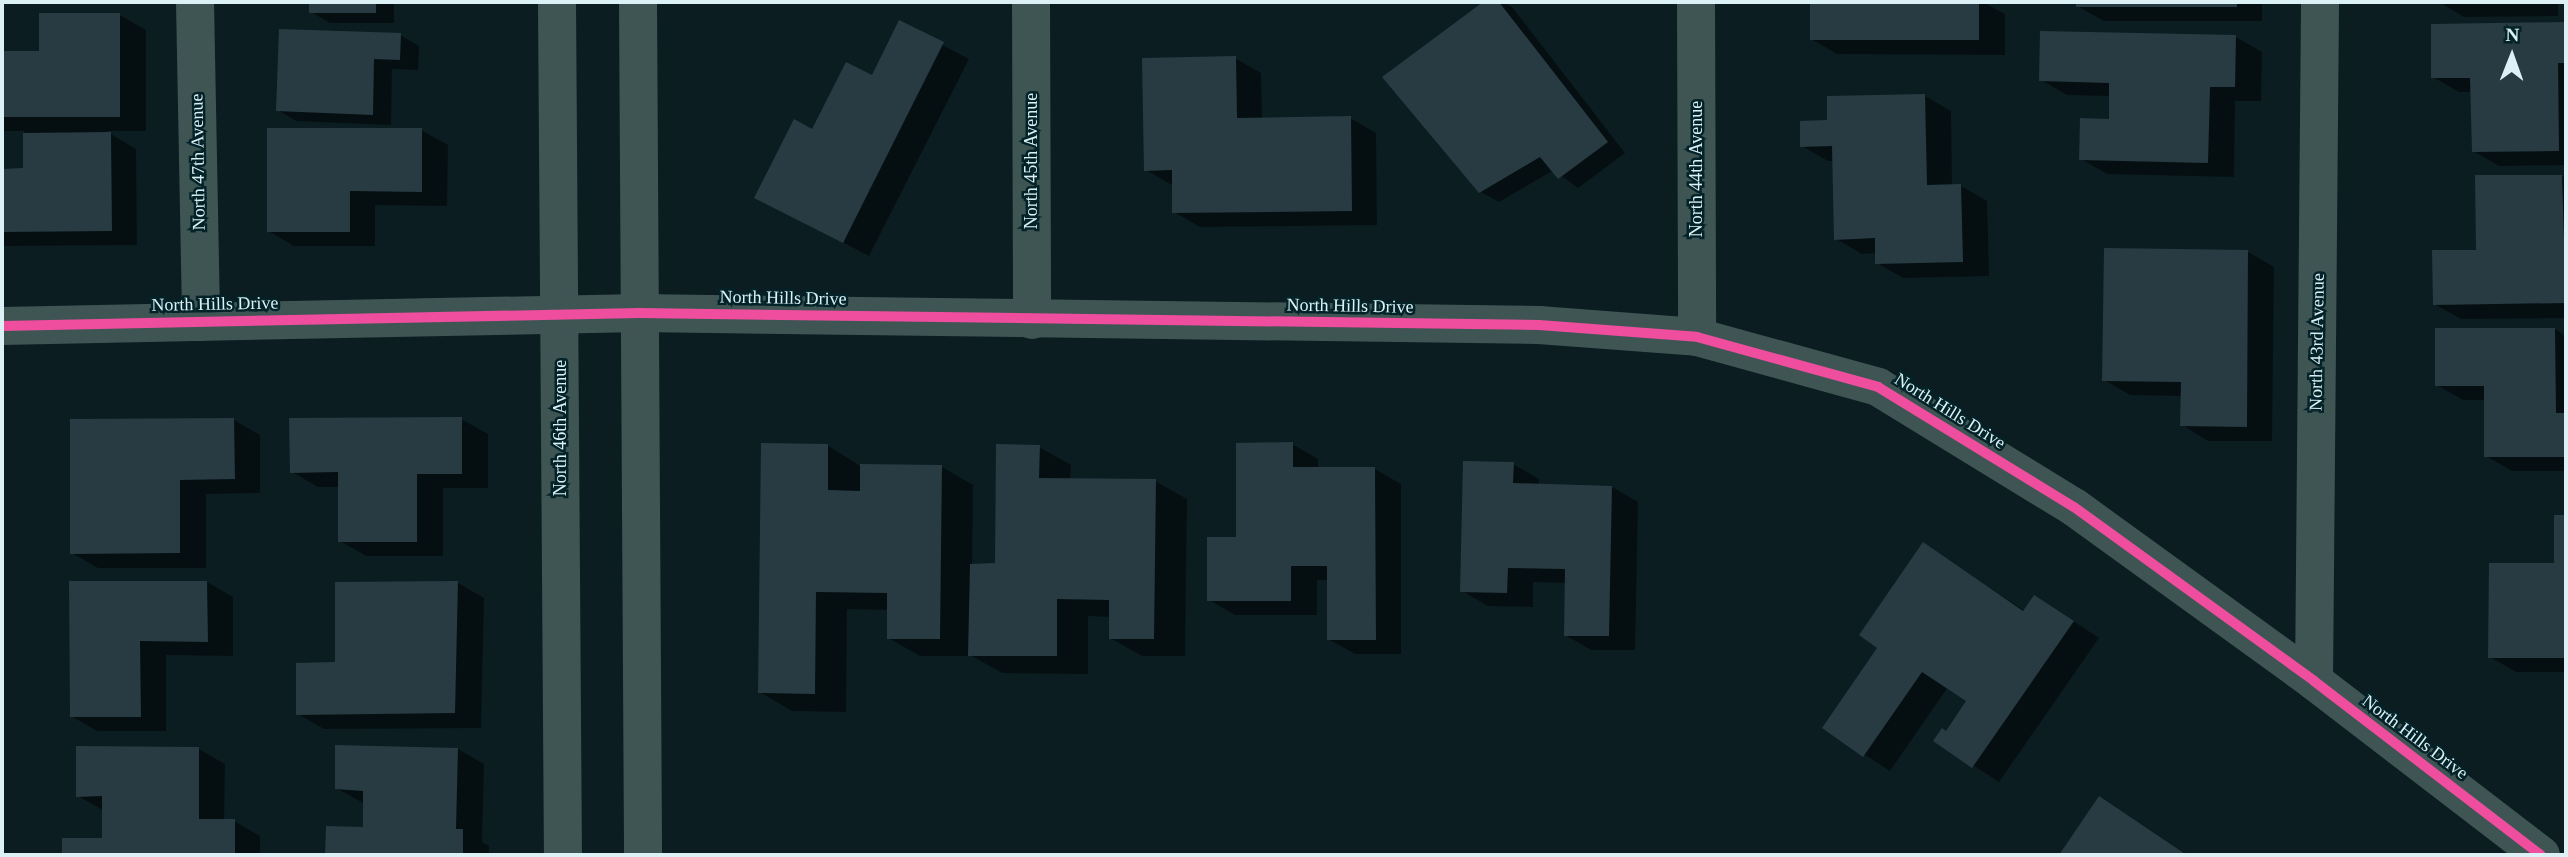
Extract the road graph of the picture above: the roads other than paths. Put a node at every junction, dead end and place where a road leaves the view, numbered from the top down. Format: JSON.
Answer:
{"nodes":[{"id":1,"x":195,"y":2,"type":"edge"},
{"id":2,"x":557,"y":2,"type":"edge"},
{"id":3,"x":638,"y":2,"type":"edge"},
{"id":4,"x":1031,"y":2,"type":"edge"},
{"id":5,"x":1696,"y":2,"type":"edge"},
{"id":6,"x":2320,"y":2,"type":"edge"},
{"id":7,"x":639,"y":313,"type":"junction"},
{"id":8,"x":560,"y":315,"type":"junction"},
{"id":9,"x":1032,"y":320,"type":"junction"},
{"id":10,"x":201,"y":322,"type":"junction"},
{"id":11,"x":2,"y":326,"type":"edge"},
{"id":12,"x":1697,"y":337,"type":"junction"},
{"id":13,"x":2314,"y":681,"type":"junction"},
{"id":14,"x":563,"y":855,"type":"edge"},
{"id":15,"x":643,"y":855,"type":"edge"},
{"id":16,"x":2541,"y":855,"type":"edge"}],
"edges":[{"from":1,"to":10,"type":"street","name":"North 47th Avenue"},
{"from":2,"to":8,"type":"street","name":"North 46th Avenue"},
{"from":3,"to":7,"type":"street"},
{"from":4,"to":9,"type":"street","name":"North 45th Avenue"},
{"from":5,"to":12,"type":"street","name":"North 44th Avenue"},
{"from":6,"to":13,"type":"street","name":"North 43rd Avenue"},
{"from":7,"to":8,"type":"street","name":"North Hills Drive"},
{"from":7,"to":9,"type":"street","name":"North Hills Drive"},
{"from":7,"to":15,"type":"street"},
{"from":8,"to":10,"type":"street","name":"North Hills Drive"},
{"from":8,"to":14,"type":"street","name":"North 46th Avenue"},
{"from":9,"to":12,"type":"street","name":"North Hills Drive"},
{"from":10,"to":11,"type":"street","name":"North Hills Drive"},
{"from":12,"to":13,"type":"street","name":"North Hills Drive"},
{"from":13,"to":16,"type":"street","name":"North Hills Drive"}]}
